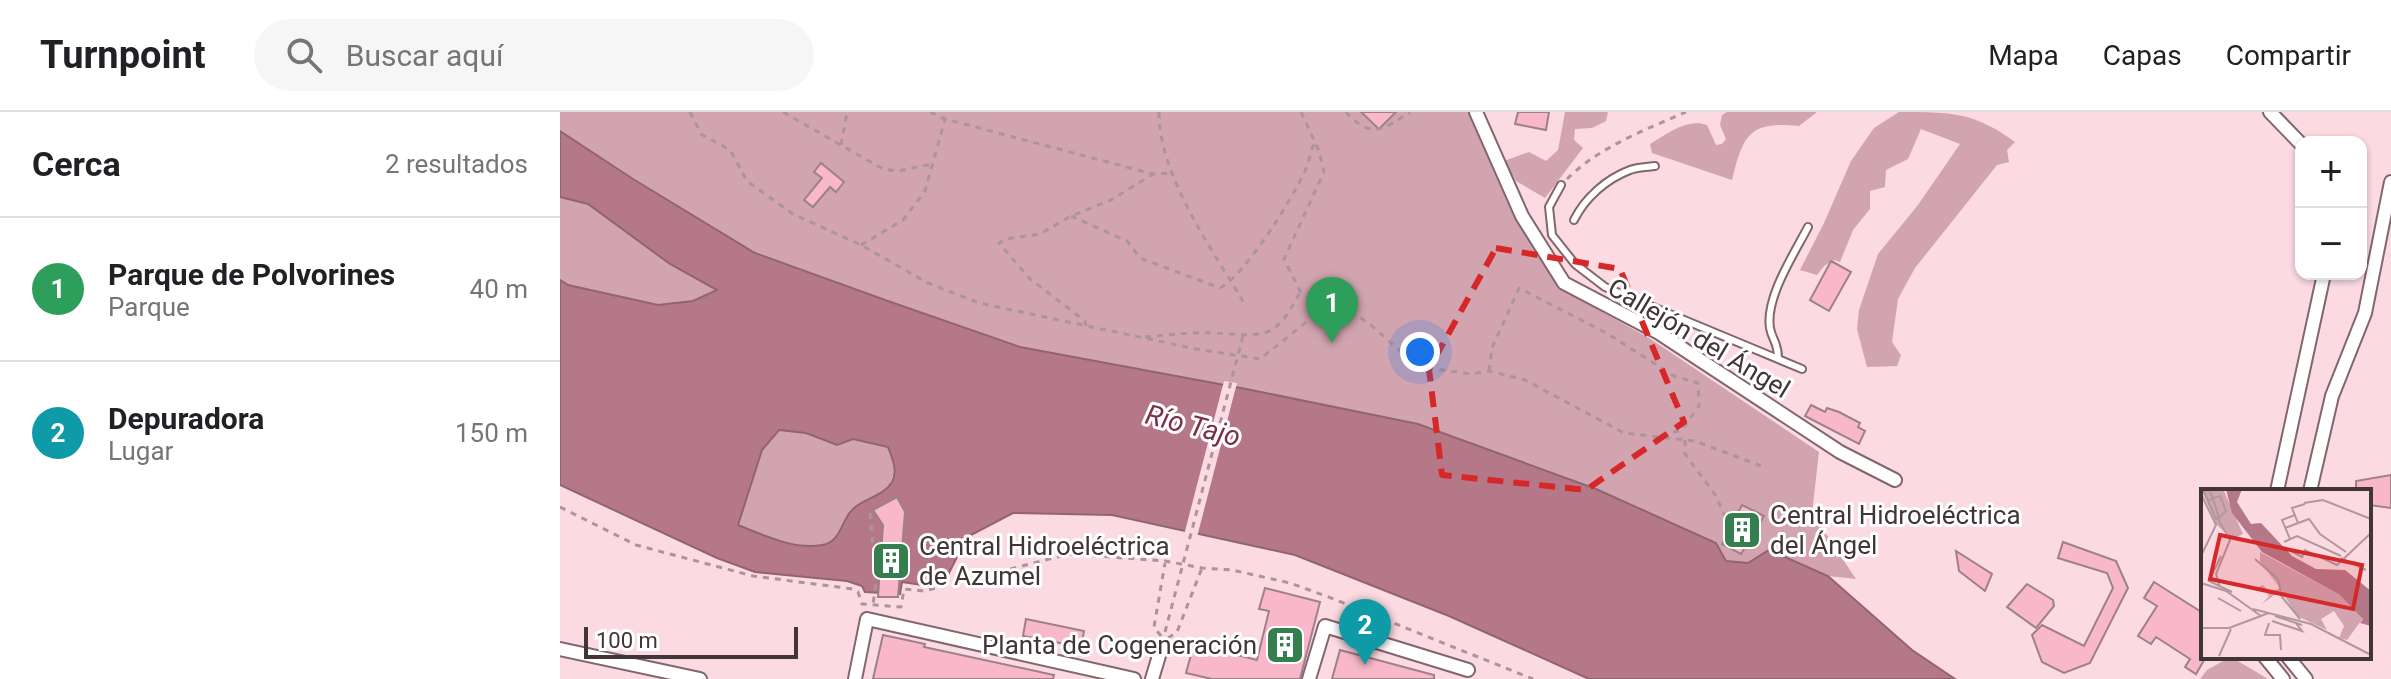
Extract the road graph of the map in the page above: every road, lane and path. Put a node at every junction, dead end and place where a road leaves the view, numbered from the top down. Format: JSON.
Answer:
{"nodes":[{"id":1,"x":690,"y":112,"type":"edge"},
{"id":2,"x":783,"y":112,"type":"edge"},
{"id":3,"x":847,"y":112,"type":"edge"},
{"id":4,"x":930,"y":112,"type":"edge"},
{"id":5,"x":1159,"y":112,"type":"edge"},
{"id":6,"x":1301,"y":112,"type":"edge"},
{"id":7,"x":1346,"y":112,"type":"edge"},
{"id":8,"x":1410,"y":112,"type":"edge"},
{"id":9,"x":1476,"y":112,"type":"edge"},
{"id":10,"x":1686,"y":112,"type":"edge"},
{"id":11,"x":2270,"y":112,"type":"edge"},
{"id":12,"x":945,"y":119,"type":"junction"},
{"id":13,"x":2295,"y":138,"type":"edge"},
{"id":14,"x":1315,"y":141,"type":"junction"},
{"id":15,"x":841,"y":145,"type":"junction"},
{"id":16,"x":933,"y":164,"type":"junction"},
{"id":17,"x":1655,"y":166,"type":"dead end"},
{"id":18,"x":1172,"y":173,"type":"junction"},
{"id":19,"x":1153,"y":174,"type":"junction"},
{"id":20,"x":2391,"y":182,"type":"edge"},
{"id":21,"x":1561,"y":185,"type":"joint"},
{"id":22,"x":1071,"y":216,"type":"junction"},
{"id":23,"x":1574,"y":220,"type":"dead end"},
{"id":24,"x":1808,"y":227,"type":"dead end"},
{"id":25,"x":861,"y":245,"type":"junction"},
{"id":26,"x":2323,"y":280,"type":"edge"},
{"id":27,"x":1232,"y":282,"type":"junction"},
{"id":28,"x":1300,"y":291,"type":"junction"},
{"id":29,"x":1316,"y":294,"type":"junction"},
{"id":30,"x":1244,"y":303,"type":"dead end"},
{"id":31,"x":1086,"y":326,"type":"junction"},
{"id":32,"x":1243,"y":336,"type":"junction"},
{"id":33,"x":1141,"y":338,"type":"junction"},
{"id":34,"x":1778,"y":358,"type":"junction"},
{"id":35,"x":1802,"y":369,"type":"dead end"},
{"id":36,"x":1489,"y":371,"type":"junction"},
{"id":37,"x":1652,"y":438,"type":"junction"},
{"id":38,"x":1685,"y":440,"type":"junction"},
{"id":39,"x":1761,"y":466,"type":"dead end"},
{"id":40,"x":1895,"y":480,"type":"dead end"},
{"id":41,"x":2277,"y":489,"type":"edge"},
{"id":42,"x":2310,"y":489,"type":"edge"},
{"id":43,"x":560,"y":507,"type":"edge"},
{"id":44,"x":870,"y":513,"type":"dead end"},
{"id":45,"x":1728,"y":524,"type":"dead end"},
{"id":46,"x":1165,"y":561,"type":"junction"},
{"id":47,"x":1202,"y":568,"type":"junction"},
{"id":48,"x":873,"y":605,"type":"junction"},
{"id":49,"x":1165,"y":632,"type":"dead end"},
{"id":50,"x":560,"y":649,"type":"edge"},
{"id":51,"x":1161,"y":649,"type":"dead end"},
{"id":52,"x":2267,"y":659,"type":"edge"},
{"id":53,"x":2290,"y":659,"type":"edge"},
{"id":54,"x":1468,"y":670,"type":"dead end"},
{"id":55,"x":700,"y":679,"type":"edge"},
{"id":56,"x":855,"y":679,"type":"edge"},
{"id":57,"x":1134,"y":679,"type":"edge"},
{"id":58,"x":1152,"y":679,"type":"edge"},
{"id":59,"x":1309,"y":679,"type":"edge"},
{"id":60,"x":1533,"y":679,"type":"edge"},
{"id":61,"x":2283,"y":679,"type":"edge"},
{"id":62,"x":2306,"y":679,"type":"edge"}],
"edges":[{"from":1,"to":25,"type":"path"},
{"from":2,"to":15,"type":"path"},
{"from":3,"to":15,"type":"path"},
{"from":4,"to":12,"type":"path"},
{"from":5,"to":18,"type":"path"},
{"from":6,"to":14,"type":"path"},
{"from":7,"to":8,"type":"path"},
{"from":9,"to":40,"type":"street","name":"Callejón del Ángel"},
{"from":10,"to":21,"type":"path"},
{"from":11,"to":13,"type":"street"},
{"from":12,"to":16,"type":"path"},
{"from":12,"to":19,"type":"path"},
{"from":14,"to":27,"type":"path"},
{"from":14,"to":28,"type":"path"},
{"from":15,"to":16,"type":"path"},
{"from":16,"to":25,"type":"path"},
{"from":17,"to":23,"type":"lane"},
{"from":18,"to":19,"type":"path"},
{"from":18,"to":27,"type":"path"},
{"from":19,"to":22,"type":"path"},
{"from":20,"to":42,"type":"street"},
{"from":21,"to":34,"type":"lane"},
{"from":22,"to":27,"type":"path"},
{"from":22,"to":31,"type":"path"},
{"from":24,"to":34,"type":"lane"},
{"from":25,"to":31,"type":"path"},
{"from":26,"to":41,"type":"street"},
{"from":27,"to":30,"type":"path"},
{"from":28,"to":29,"type":"path"},
{"from":28,"to":32,"type":"path"},
{"from":29,"to":33,"type":"path"},
{"from":29,"to":36,"type":"path"},
{"from":31,"to":33,"type":"path"},
{"from":32,"to":33,"type":"path"},
{"from":32,"to":49,"type":"path","bridge":true},
{"from":34,"to":35,"type":"lane"},
{"from":36,"to":37,"type":"path"},
{"from":36,"to":37,"type":"path"},
{"from":37,"to":38,"type":"path"},
{"from":38,"to":39,"type":"path"},
{"from":38,"to":45,"type":"path"},
{"from":43,"to":48,"type":"path"},
{"from":44,"to":48,"type":"path"},
{"from":46,"to":47,"type":"path"},
{"from":46,"to":47,"type":"path"},
{"from":46,"to":48,"type":"path"},
{"from":47,"to":60,"type":"path"},
{"from":50,"to":55,"type":"street"},
{"from":51,"to":58,"type":"street"},
{"from":52,"to":61,"type":"street"},
{"from":53,"to":62,"type":"street"},
{"from":54,"to":59,"type":"street"},
{"from":56,"to":57,"type":"street"}]}
